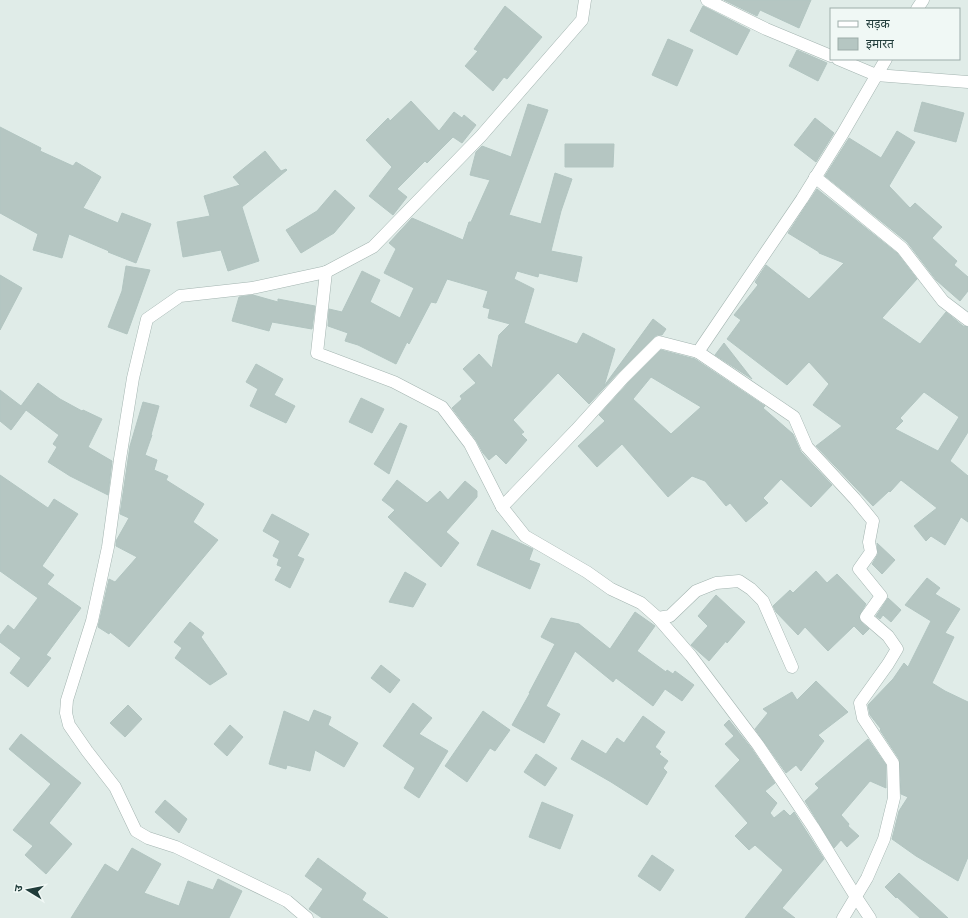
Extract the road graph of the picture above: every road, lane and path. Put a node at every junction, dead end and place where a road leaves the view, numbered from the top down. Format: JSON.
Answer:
{"nodes":[{"id":1,"x":585,"y":0,"type":"edge"},
{"id":2,"x":707,"y":0,"type":"edge"},
{"id":3,"x":830,"y":56,"type":"edge"},
{"id":4,"x":840,"y":60,"type":"edge"},
{"id":5,"x":885,"y":60,"type":"edge"},
{"id":6,"x":876,"y":75,"type":"junction"},
{"id":7,"x":968,"y":82,"type":"edge"},
{"id":8,"x":815,"y":177,"type":"junction"},
{"id":9,"x":326,"y":272,"type":"junction"},
{"id":10,"x":968,"y":320,"type":"edge"},
{"id":11,"x":698,"y":352,"type":"junction"},
{"id":12,"x":502,"y":507,"type":"junction"},
{"id":13,"x":658,"y":618,"type":"junction"},
{"id":14,"x":792,"y":667,"type":"dead end"},
{"id":15,"x":856,"y":897,"type":"junction"},
{"id":16,"x":307,"y":918,"type":"edge"},
{"id":17,"x":843,"y":918,"type":"edge"},
{"id":18,"x":870,"y":918,"type":"edge"}],
"edges":[{"from":1,"to":9,"type":"street"},
{"from":2,"to":3,"type":"street"},
{"from":4,"to":6,"type":"street"},
{"from":5,"to":6,"type":"street"},
{"from":6,"to":7,"type":"street"},
{"from":6,"to":8,"type":"street"},
{"from":8,"to":10,"type":"street"},
{"from":8,"to":11,"type":"street"},
{"from":9,"to":12,"type":"street"},
{"from":9,"to":16,"type":"street"},
{"from":11,"to":12,"type":"street"},
{"from":11,"to":15,"type":"street"},
{"from":12,"to":13,"type":"street"},
{"from":13,"to":14,"type":"street"},
{"from":13,"to":15,"type":"street"},
{"from":15,"to":17,"type":"street"},
{"from":15,"to":18,"type":"street"}]}
